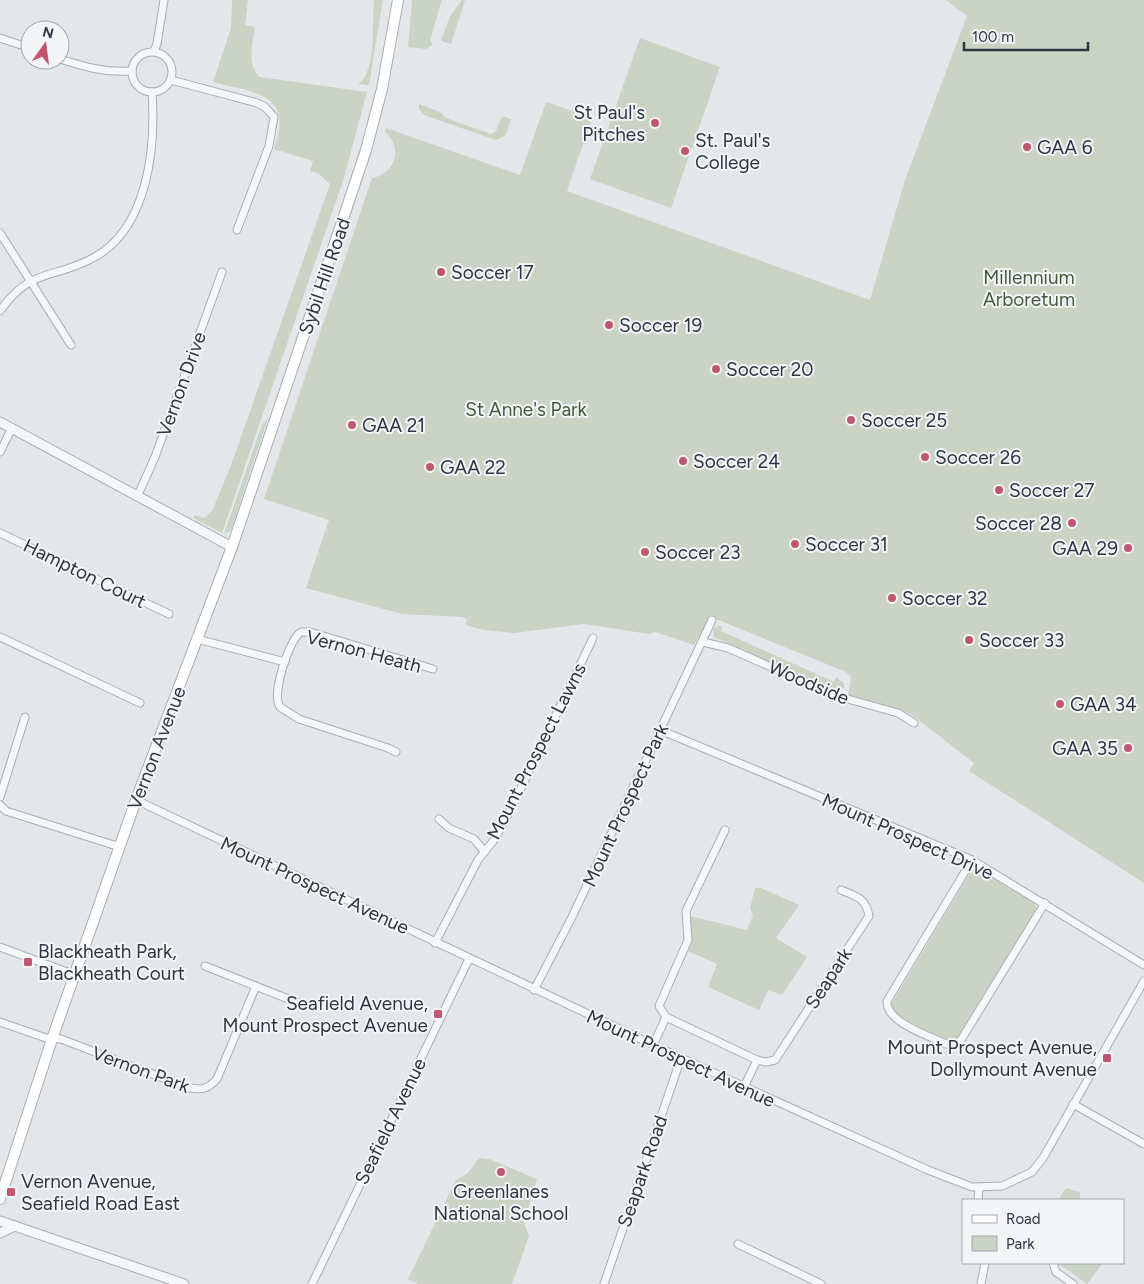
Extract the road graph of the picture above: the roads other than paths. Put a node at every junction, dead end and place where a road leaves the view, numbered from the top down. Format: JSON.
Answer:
{"nodes":[{"id":1,"x":164,"y":0,"type":"edge"},
{"id":2,"x":398,"y":0,"type":"edge"},
{"id":3,"x":0,"y":38,"type":"edge"},
{"id":4,"x":20,"y":45,"type":"edge"},
{"id":5,"x":154,"y":51,"type":"junction"},
{"id":6,"x":70,"y":61,"type":"edge"},
{"id":7,"x":132,"y":71,"type":"junction"},
{"id":8,"x":171,"y":80,"type":"junction"},
{"id":9,"x":152,"y":92,"type":"junction"},
{"id":10,"x":238,"y":230,"type":"dead end"},
{"id":11,"x":0,"y":233,"type":"edge"},
{"id":12,"x":222,"y":272,"type":"dead end"},
{"id":13,"x":30,"y":280,"type":"junction"},
{"id":14,"x":0,"y":311,"type":"edge"},
{"id":15,"x":71,"y":345,"type":"dead end"},
{"id":16,"x":0,"y":422,"type":"edge"},
{"id":17,"x":12,"y":428,"type":"junction"},
{"id":18,"x":0,"y":452,"type":"edge"},
{"id":19,"x":138,"y":496,"type":"junction"},
{"id":20,"x":0,"y":533,"type":"edge"},
{"id":21,"x":232,"y":547,"type":"junction"},
{"id":22,"x":169,"y":614,"type":"dead end"},
{"id":23,"x":712,"y":620,"type":"dead end"},
{"id":24,"x":0,"y":637,"type":"edge"},
{"id":25,"x":593,"y":638,"type":"dead end"},
{"id":26,"x":197,"y":639,"type":"junction"},
{"id":27,"x":703,"y":642,"type":"junction"},
{"id":28,"x":285,"y":662,"type":"junction"},
{"id":29,"x":433,"y":669,"type":"dead end"},
{"id":30,"x":140,"y":703,"type":"dead end"},
{"id":31,"x":25,"y":717,"type":"dead end"},
{"id":32,"x":914,"y":723,"type":"dead end"},
{"id":33,"x":660,"y":730,"type":"junction"},
{"id":34,"x":396,"y":752,"type":"dead end"},
{"id":35,"x":0,"y":796,"type":"edge"},
{"id":36,"x":136,"y":800,"type":"junction"},
{"id":37,"x":0,"y":805,"type":"edge"},
{"id":38,"x":439,"y":819,"type":"dead end"},
{"id":39,"x":725,"y":830,"type":"dead end"},
{"id":40,"x":120,"y":848,"type":"junction"},
{"id":41,"x":484,"y":851,"type":"junction"},
{"id":42,"x":972,"y":860,"type":"junction"},
{"id":43,"x":841,"y":890,"type":"dead end"},
{"id":44,"x":1046,"y":904,"type":"junction"},
{"id":45,"x":435,"y":942,"type":"junction"},
{"id":46,"x":0,"y":947,"type":"edge"},
{"id":47,"x":469,"y":959,"type":"junction"},
{"id":48,"x":1144,"y":965,"type":"edge"},
{"id":49,"x":205,"y":966,"type":"dead end"},
{"id":50,"x":75,"y":974,"type":"junction"},
{"id":51,"x":1144,"y":981,"type":"edge"},
{"id":52,"x":256,"y":986,"type":"junction"},
{"id":53,"x":534,"y":990,"type":"junction"},
{"id":54,"x":300,"y":1004,"type":"dead end"},
{"id":55,"x":666,"y":1017,"type":"junction"},
{"id":56,"x":0,"y":1022,"type":"edge"},
{"id":57,"x":52,"y":1039,"type":"junction"},
{"id":58,"x":656,"y":1039,"type":"dead end"},
{"id":59,"x":680,"y":1058,"type":"junction"},
{"id":60,"x":757,"y":1060,"type":"junction"},
{"id":61,"x":744,"y":1087,"type":"junction"},
{"id":62,"x":1073,"y":1104,"type":"junction"},
{"id":63,"x":1144,"y":1144,"type":"edge"},
{"id":64,"x":979,"y":1188,"type":"junction"},
{"id":65,"x":0,"y":1199,"type":"edge"},
{"id":66,"x":978,"y":1199,"type":"edge"},
{"id":67,"x":0,"y":1221,"type":"edge"},
{"id":68,"x":15,"y":1226,"type":"junction"},
{"id":69,"x":0,"y":1233,"type":"edge"},
{"id":70,"x":738,"y":1244,"type":"dead end"},
{"id":71,"x":985,"y":1264,"type":"edge"},
{"id":72,"x":1053,"y":1264,"type":"edge"},
{"id":73,"x":184,"y":1284,"type":"edge"},
{"id":74,"x":312,"y":1284,"type":"edge"},
{"id":75,"x":604,"y":1284,"type":"edge"},
{"id":76,"x":821,"y":1284,"type":"edge"},
{"id":77,"x":981,"y":1284,"type":"edge"},
{"id":78,"x":1073,"y":1284,"type":"edge"}],
"edges":[{"from":1,"to":5,"type":"street"},
{"from":2,"to":21,"type":"main road","name":"Sybil Hill Road"},
{"from":3,"to":4,"type":"street"},
{"from":5,"to":7,"type":"street"},
{"from":5,"to":8,"type":"street"},
{"from":6,"to":7,"type":"street"},
{"from":7,"to":9,"type":"street"},
{"from":8,"to":9,"type":"street"},
{"from":8,"to":10,"type":"street"},
{"from":9,"to":13,"type":"street"},
{"from":11,"to":13,"type":"street"},
{"from":12,"to":19,"type":"street","name":"Vernon Drive"},
{"from":13,"to":14,"type":"street"},
{"from":13,"to":15,"type":"street"},
{"from":16,"to":17,"type":"street"},
{"from":17,"to":18,"type":"street"},
{"from":17,"to":19,"type":"street"},
{"from":19,"to":21,"type":"street"},
{"from":20,"to":22,"type":"street","name":"Hampton Court"},
{"from":21,"to":26,"type":"main road","name":"Vernon Avenue"},
{"from":23,"to":27,"type":"street","name":"Mount Prospect Park"},
{"from":24,"to":30,"type":"street"},
{"from":25,"to":41,"type":"street","name":"Mount Prospect Lawns"},
{"from":26,"to":28,"type":"street","name":"Vernon Heath"},
{"from":26,"to":36,"type":"main road","name":"Vernon Avenue"},
{"from":27,"to":32,"type":"street","name":"Woodside"},
{"from":27,"to":33,"type":"street","name":"Mount Prospect Park"},
{"from":28,"to":29,"type":"street","name":"Vernon Heath"},
{"from":28,"to":34,"type":"street","name":"Vernon Heath"},
{"from":31,"to":35,"type":"street"},
{"from":33,"to":42,"type":"street","name":"Mount Prospect Drive"},
{"from":33,"to":53,"type":"street","name":"Mount Prospect Park"},
{"from":36,"to":40,"type":"main road","name":"Vernon Avenue"},
{"from":36,"to":45,"type":"street","name":"Mount Prospect Avenue"},
{"from":37,"to":40,"type":"street"},
{"from":38,"to":41,"type":"street"},
{"from":39,"to":55,"type":"street"},
{"from":40,"to":50,"type":"main road","name":"Vernon Avenue"},
{"from":41,"to":45,"type":"street","name":"Mount Prospect Lawns"},
{"from":42,"to":44,"type":"street","name":"Mount Prospect Drive"},
{"from":42,"to":44,"type":"street"},
{"from":43,"to":60,"type":"street","name":"Seapark"},
{"from":44,"to":48,"type":"street","name":"Mount Prospect Drive"},
{"from":45,"to":47,"type":"street","name":"Mount Prospect Avenue"},
{"from":46,"to":50,"type":"street"},
{"from":47,"to":53,"type":"street","name":"Mount Prospect Avenue"},
{"from":47,"to":74,"type":"street","name":"Seafield Avenue"},
{"from":49,"to":52,"type":"street"},
{"from":50,"to":57,"type":"main road","name":"Vernon Avenue"},
{"from":51,"to":62,"type":"street","name":"Mount Prospect Avenue"},
{"from":52,"to":54,"type":"street"},
{"from":52,"to":57,"type":"street","name":"Vernon Park"},
{"from":53,"to":59,"type":"street","name":"Mount Prospect Avenue"},
{"from":55,"to":58,"type":"street"},
{"from":55,"to":60,"type":"street"},
{"from":56,"to":57,"type":"street"},
{"from":57,"to":65,"type":"main road","name":"Vernon Avenue"},
{"from":59,"to":61,"type":"street","name":"Mount Prospect Avenue"},
{"from":59,"to":75,"type":"street","name":"Seapark Road"},
{"from":60,"to":61,"type":"street"},
{"from":61,"to":64,"type":"street","name":"Mount Prospect Avenue"},
{"from":62,"to":63,"type":"street"},
{"from":62,"to":64,"type":"street","name":"Mount Prospect Avenue"},
{"from":64,"to":66,"type":"street"},
{"from":67,"to":68,"type":"street"},
{"from":68,"to":69,"type":"street"},
{"from":68,"to":73,"type":"street"},
{"from":70,"to":76,"type":"street"},
{"from":71,"to":77,"type":"street"},
{"from":72,"to":78,"type":"street"}]}
